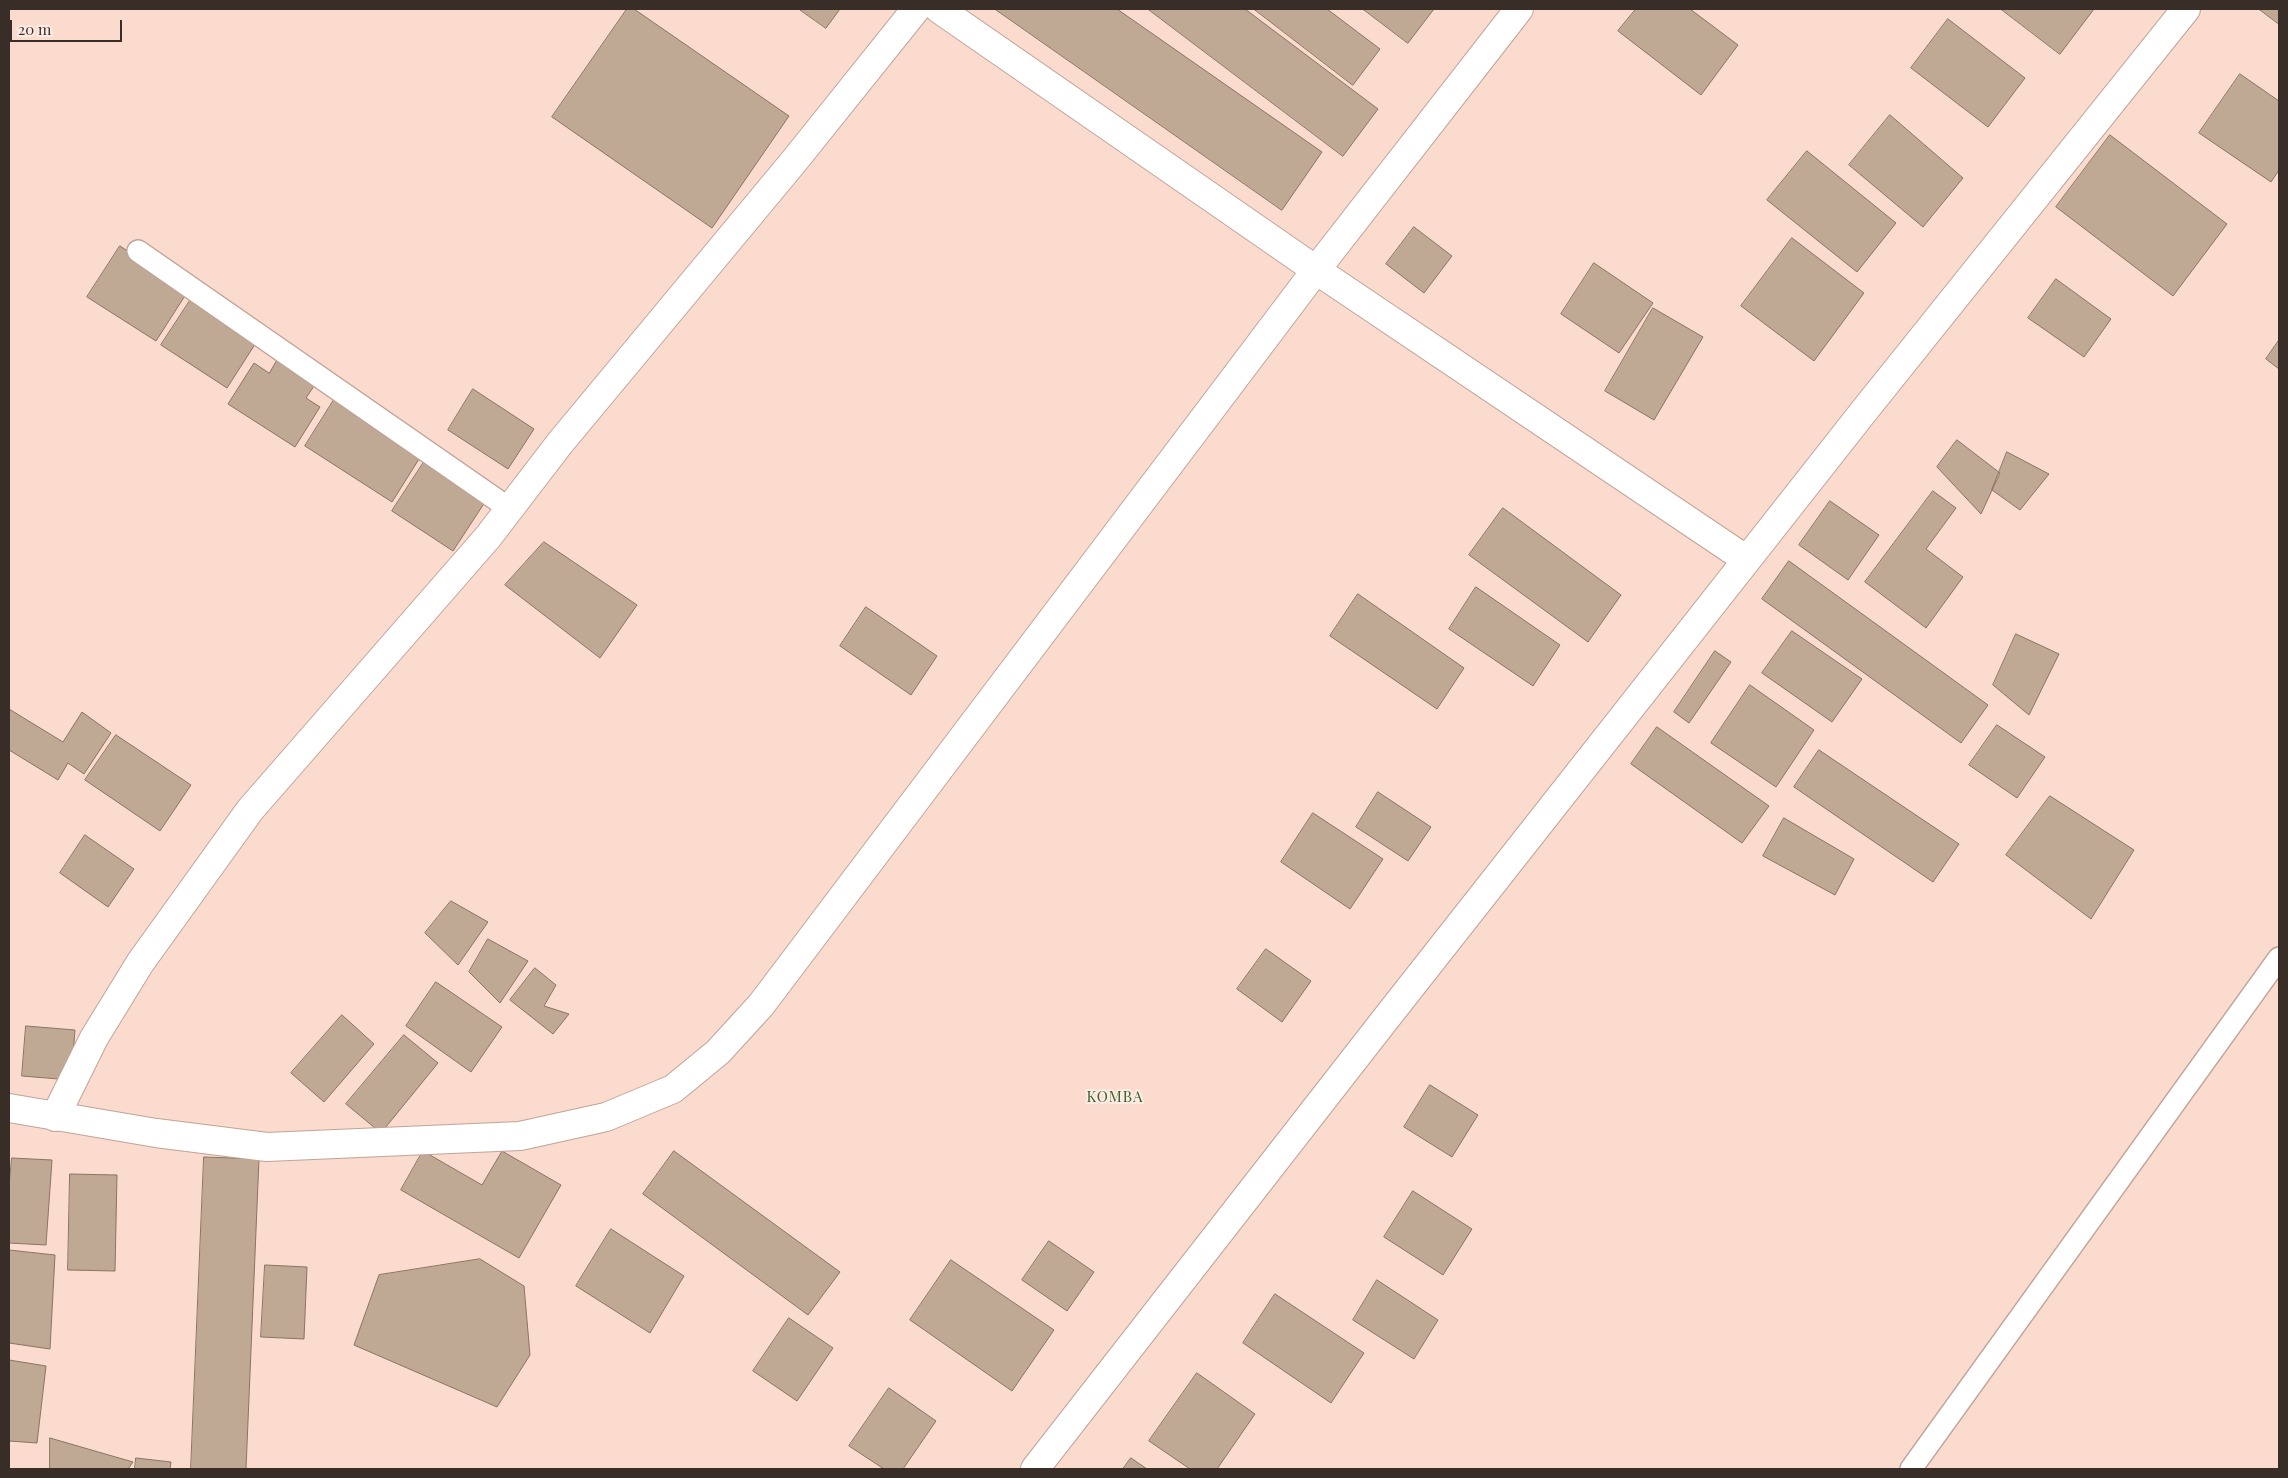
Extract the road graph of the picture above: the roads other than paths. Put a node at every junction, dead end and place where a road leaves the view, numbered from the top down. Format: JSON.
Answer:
{"nodes":[{"id":1,"x":916,"y":9,"type":"edge"},
{"id":2,"x":939,"y":9,"type":"edge"},
{"id":3,"x":1519,"y":9,"type":"edge"},
{"id":4,"x":2186,"y":9,"type":"edge"},
{"id":5,"x":138,"y":251,"type":"dead end"},
{"id":6,"x":1316,"y":270,"type":"junction"},
{"id":7,"x":510,"y":508,"type":"junction"},
{"id":8,"x":1748,"y":560,"type":"junction"},
{"id":9,"x":2279,"y":958,"type":"edge"},
{"id":10,"x":9,"y":1108,"type":"edge"},
{"id":11,"x":55,"y":1117,"type":"junction"},
{"id":12,"x":1035,"y":1469,"type":"edge"},
{"id":13,"x":1911,"y":1469,"type":"edge"}],
"edges":[{"from":1,"to":7,"type":"street"},
{"from":2,"to":6,"type":"street"},
{"from":3,"to":6,"type":"street"},
{"from":4,"to":8,"type":"street"},
{"from":5,"to":7,"type":"lane"},
{"from":6,"to":8,"type":"street"},
{"from":6,"to":11,"type":"street"},
{"from":7,"to":11,"type":"street"},
{"from":8,"to":12,"type":"street"},
{"from":9,"to":13,"type":"lane"},
{"from":10,"to":11,"type":"street"}]}
